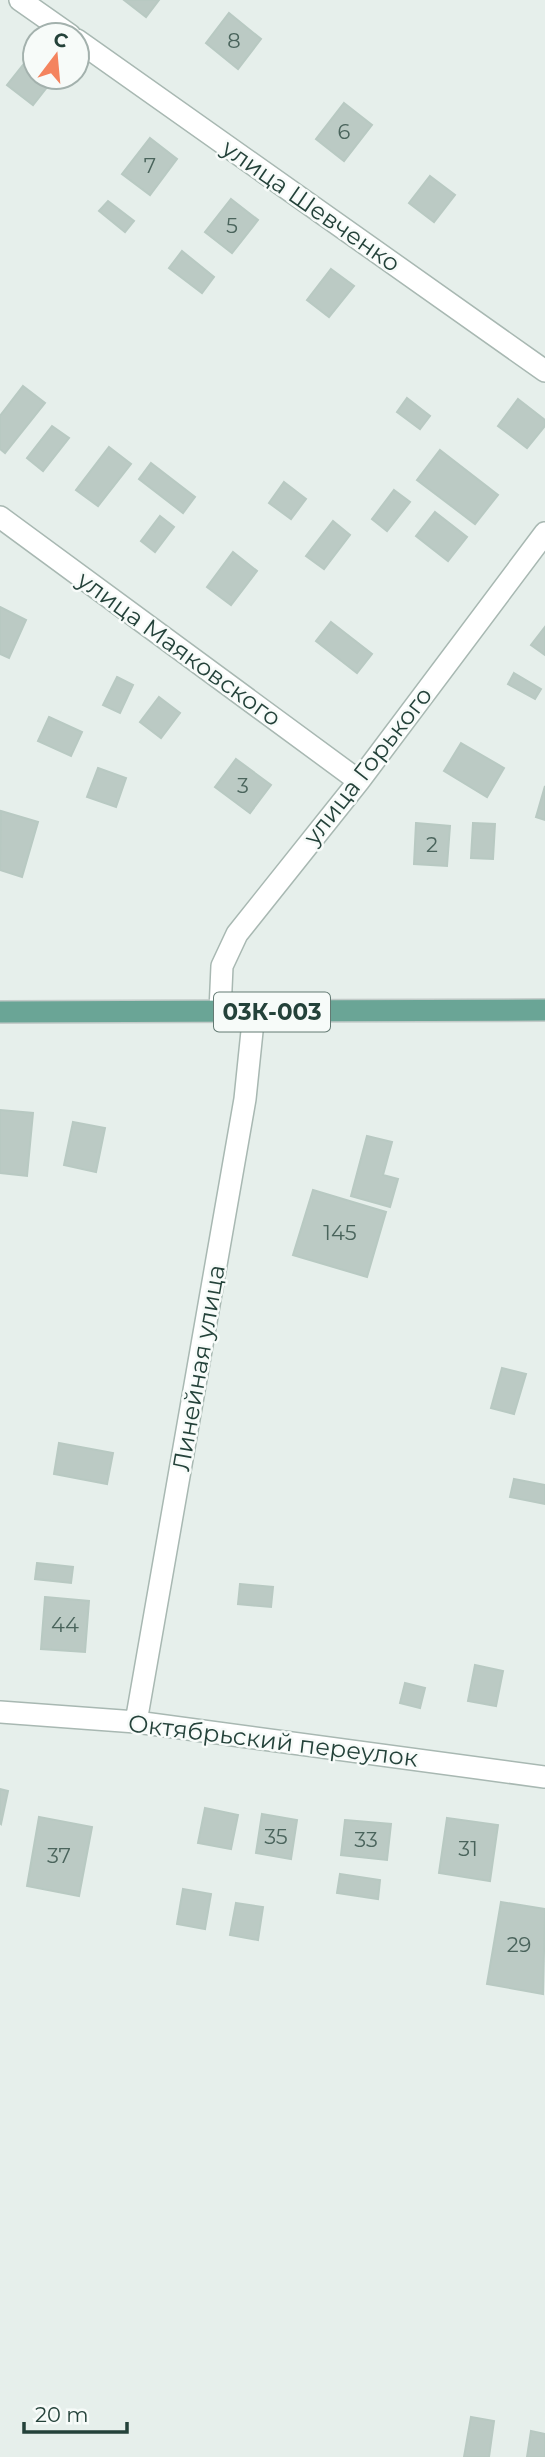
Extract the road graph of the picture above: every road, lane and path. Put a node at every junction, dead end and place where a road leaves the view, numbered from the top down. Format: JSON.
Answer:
{"nodes":[{"id":1,"x":20,"y":0,"type":"edge"},
{"id":2,"x":50,"y":21,"type":"edge"},
{"id":3,"x":91,"y":50,"type":"edge"},
{"id":4,"x":545,"y":371,"type":"edge"},
{"id":5,"x":0,"y":517,"type":"edge"},
{"id":6,"x":545,"y":533,"type":"edge"},
{"id":7,"x":359,"y":781,"type":"junction"},
{"id":8,"x":545,"y":1010,"type":"edge"},
{"id":9,"x":220,"y":1011,"type":"junction"},
{"id":10,"x":0,"y":1012,"type":"edge"},
{"id":11,"x":254,"y":1012,"type":"junction"},
{"id":12,"x":0,"y":1712,"type":"edge"},
{"id":13,"x":136,"y":1722,"type":"junction"},
{"id":14,"x":545,"y":1777,"type":"edge"}],
"edges":[{"from":1,"to":2,"type":"street"},
{"from":3,"to":4,"type":"street","name":"улица Шевченко"},
{"from":5,"to":7,"type":"street","name":"улица Маяковского"},
{"from":6,"to":7,"type":"street","name":"улица Горького"},
{"from":7,"to":9,"type":"street","name":"улица Горького"},
{"from":8,"to":11,"type":"main road","number":"03К-003"},
{"from":9,"to":10,"type":"main road","number":"03К-003"},
{"from":9,"to":11,"type":"main road","number":"03К-003"},
{"from":11,"to":13,"type":"street","name":"Линейная улица"},
{"from":12,"to":13,"type":"street","name":"Октябрьский переулок"},
{"from":13,"to":14,"type":"street","name":"Октябрьский переулок"}]}
